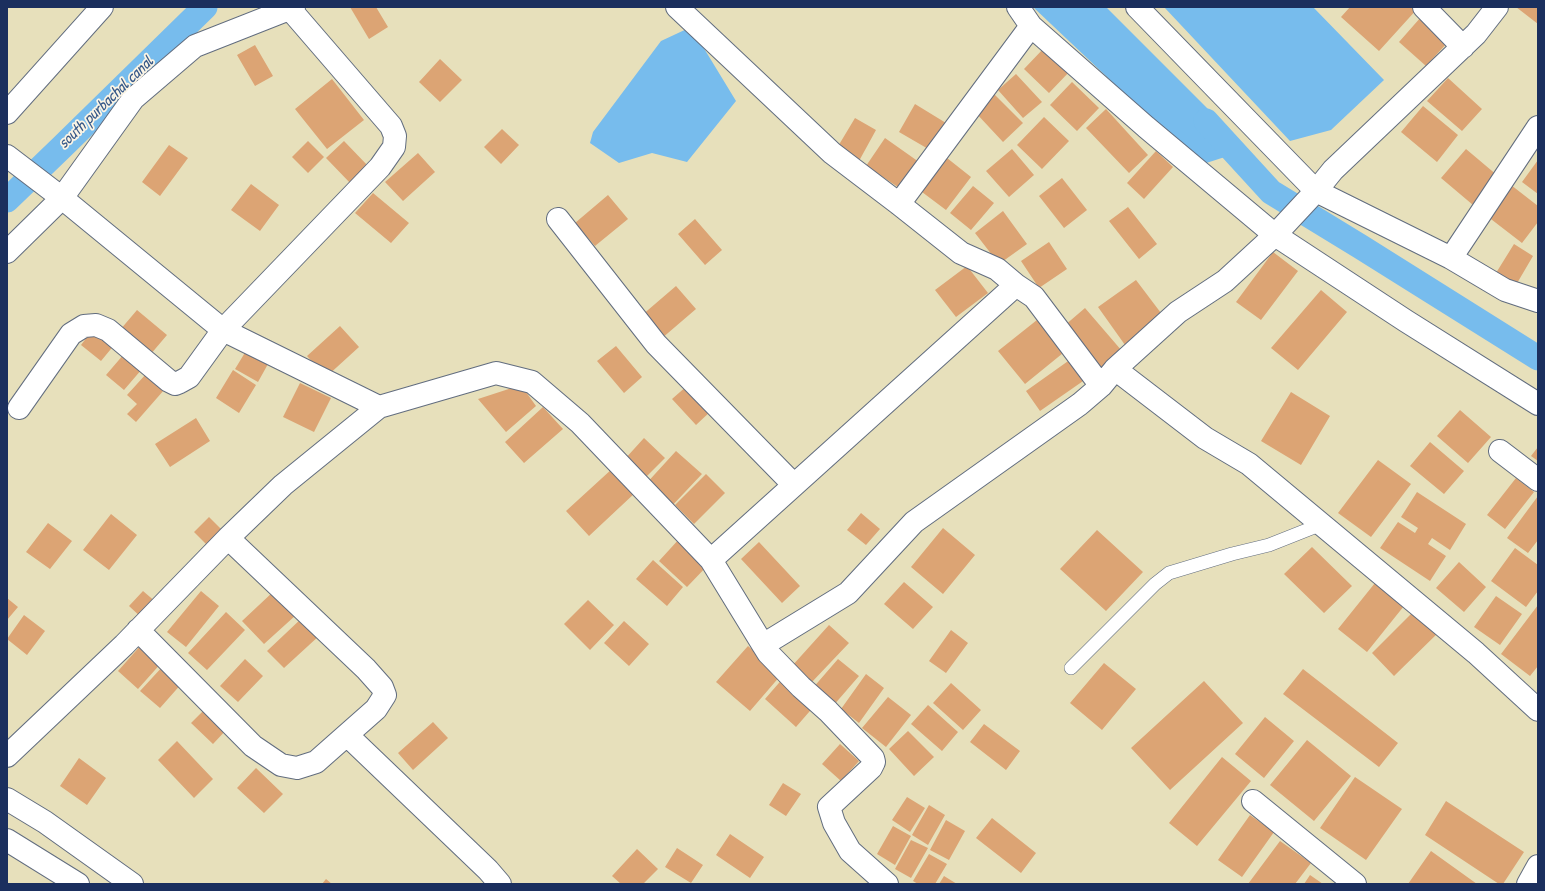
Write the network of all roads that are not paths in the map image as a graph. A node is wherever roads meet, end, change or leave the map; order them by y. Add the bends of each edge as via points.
1 (102, 7) edge
2 (677, 7) edge
3 (1018, 7) edge
4 (1137, 7) edge
5 (1424, 7) edge
6 (1497, 7) edge
7 (292, 8) edge
8 (1032, 26) junction
9 (1463, 47) junction
10 (7, 113) edge
11 (1538, 127) edge
12 (7, 156) edge
13 (1316, 190) junction
14 (56, 193) junction
15 (899, 204) junction
16 (558, 219) dead end
17 (1279, 230) junction
18 (7, 252) edge
19 (1451, 258) junction
20 (1016, 286) junction
21 (1538, 301) edge
22 (222, 330) junction
23 (1116, 369) junction
24 (1101, 386) junction
25 (1538, 404) edge
26 (379, 407) junction
27 (19, 408) dead end
28 (1500, 451) dead end
29 (1538, 480) edge
30 (794, 485) junction
31 (1322, 524) junction
32 (228, 538) junction
33 (711, 560) junction
34 (138, 630) junction
35 (763, 645) junction
36 (1071, 668) dead end
37 (1538, 710) edge
38 (347, 735) junction
39 (7, 756) edge
40 (7, 799) edge
41 (1253, 801) dead end
42 (7, 840) edge
43 (1538, 866) edge
44 (70, 882) edge
45 (132, 884) edge
46 (500, 884) edge
47 (887, 884) edge
48 (1355, 884) edge
49 (1528, 884) edge

1 - 10 street
2 - 15 street via 822,145
3 - 8 street
4 - 13 street
5 - 9 street
6 - 9 street
7 - 14 street via 195,46 134,99
7 - 22 street via 392,126 395,136 394,147 380,167
8 - 15 street
8 - 17 street via 1146,127
9 - 13 street via 1333,170
11 - 19 street
12 - 14 street
13 - 17 street
13 - 19 street
14 - 18 street
14 - 22 street
15 - 20 street via 961,253 997,269
16 - 30 street via 656,344
17 - 23 street via 1225,281 1178,312
17 - 25 street via 1406,321
19 - 21 street via 1505,290
20 - 24 street via 1034,297
20 - 30 street
22 - 26 street
22 - 27 street via 189,377 175,384 108,330 96,325 84,326 71,334
23 - 24 street
23 - 31 street via 1205,438 1250,464
24 - 35 street via 1080,404 914,522 848,593
26 - 32 street via 283,485
26 - 33 street via 496,372 532,382 580,423
28 - 29 street
30 - 33 street
31 - 36 lane via 1269,545 1169,573
31 - 37 street via 1476,653
32 - 34 street
32 - 38 street via 382,687 385,695 379,706
33 - 35 street
34 - 38 street via 253,746 281,765 298,768 316,762
34 - 39 street
35 - 47 street via 796,682 873,758 871,768 829,807 834,823 850,851
38 - 46 street
40 - 45 street
41 - 48 street
42 - 44 street
43 - 49 street

